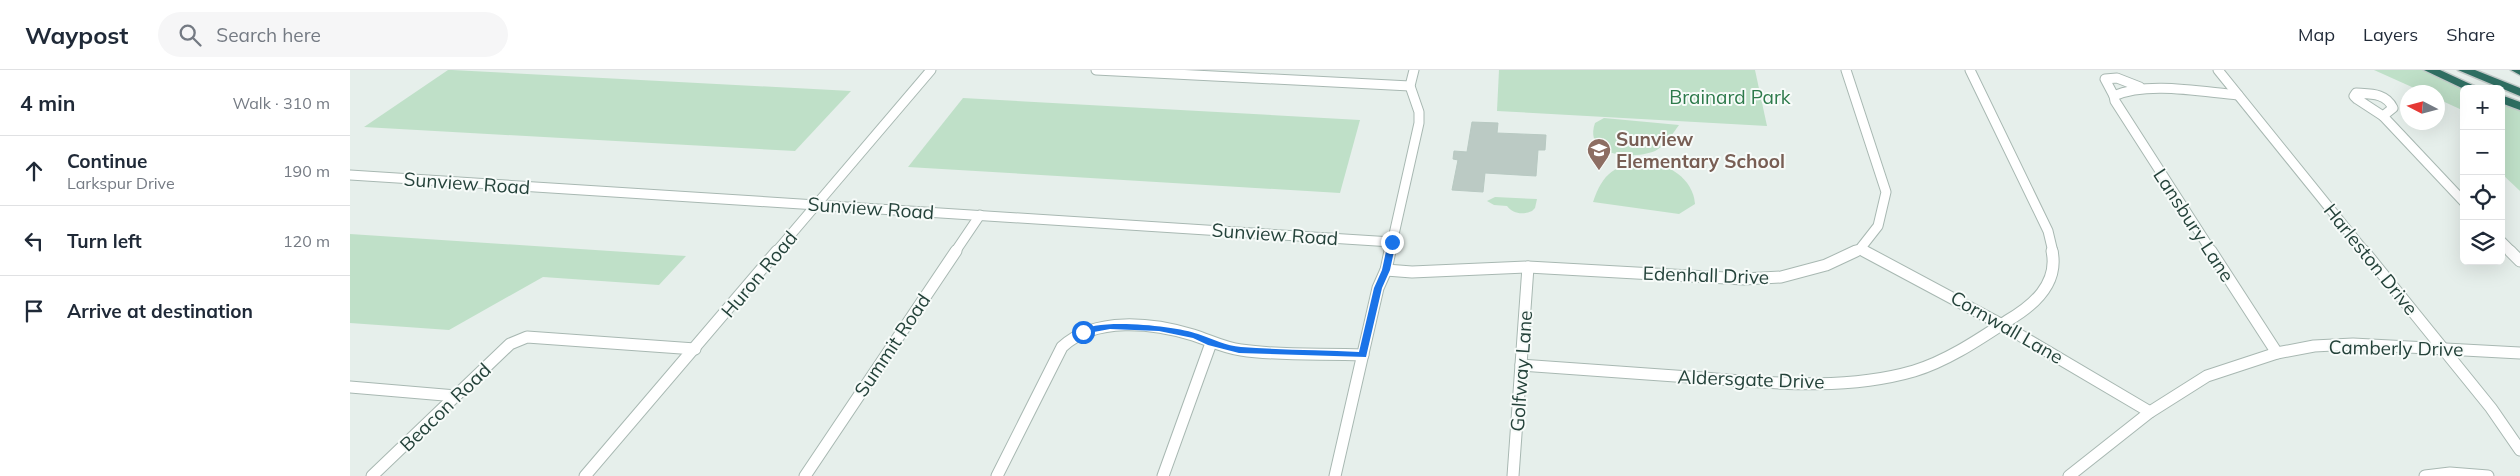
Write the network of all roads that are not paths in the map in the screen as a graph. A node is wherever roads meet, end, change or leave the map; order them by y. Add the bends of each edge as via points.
1 (932, 70) edge
2 (1096, 70) edge
3 (1414, 70) edge
4 (1846, 70) edge
5 (1970, 70) edge
6 (2218, 70) edge
7 (2430, 70) edge
8 (2464, 70) edge
9 (2484, 70) edge
10 (2520, 84) edge
11 (2466, 85) edge
12 (1410, 86) junction
13 (2146, 89) junction
14 (2114, 92) junction
15 (2520, 92) edge
16 (2238, 95) junction
17 (2505, 100) edge
18 (2520, 106) edge
19 (2383, 116) dead end
20 (350, 175) edge
21 (2460, 198) edge
22 (818, 205) junction
23 (980, 215) junction
24 (1392, 242) junction
25 (2505, 245) edge
26 (1860, 249) junction
27 (2520, 261) edge
28 (1528, 267) junction
29 (1386, 270) junction
30 (2004, 324) junction
31 (1211, 343) junction
32 (2442, 348) junction
33 (694, 350) junction
34 (2276, 353) junction
35 (2520, 353) edge
36 (1363, 355) junction
37 (1521, 365) junction
38 (350, 387) edge
39 (456, 396) junction
40 (2150, 412) junction
41 (2520, 450) edge
42 (372, 476) edge
43 (585, 476) edge
44 (805, 476) edge
45 (997, 476) edge
46 (1163, 476) edge
47 (1335, 476) edge
48 (1513, 476) edge
49 (2069, 476) edge
50 (2425, 476) edge
51 (2488, 476) edge

1 - 22 street, Huron Road
2 - 12 street
3 - 12 street
4 - 26 street, Edenhall Drive via 1886,192 1878,226
5 - 30 street, Aldersgate Drive via 2048,231 2055,264 2046,289 2029,308
6 - 16 street, Harleston Drive
7 - 11 highway
8 - 15 highway
9 - 10 highway
12 - 24 street via 1420,123
13 - 14 street
13 - 14 street via 2112,78 2104,81
13 - 16 street
14 - 34 street, Lansbury Lane via 2115,101
16 - 32 street, Harleston Drive
17 - 18 highway
19 - 21 street
20 - 22 street, Sunview Road
22 - 23 street, Sunview Road
22 - 33 street, Huron Road
23 - 24 street, Sunview Road
23 - 44 street, Summit Road
24 - 29 street
25 - 27 street
26 - 28 street, Edenhall Drive via 1826,265 1781,277 1744,280
26 - 30 street, Cornwall Lane
28 - 29 street, Edenhall Drive via 1412,272
28 - 37 street, Golfway Lane
29 - 36 street via 1378,288
30 - 37 street, Aldersgate Drive via 1956,354 1914,371 1861,380 1798,385
30 - 40 street, Cornwall Lane
31 - 36 street via 1239,350
31 - 45 street via 1170,330 1125,326 1095,328 1072,336 1062,347
31 - 46 street
32 - 34 street, Camberly Drive via 2353,344 2314,346
32 - 35 street, Camberly Drive
32 - 41 street, Harleston Drive
33 - 39 street, Beacon Road via 527,337 518,339
33 - 43 street, Huron Road
34 - 40 street, Camberly Drive via 2207,376
36 - 47 street
37 - 48 street, Golfway Lane
38 - 39 street
39 - 42 street, Beacon Road
40 - 49 street, Camberly Drive
50 - 51 street via 2450,473

